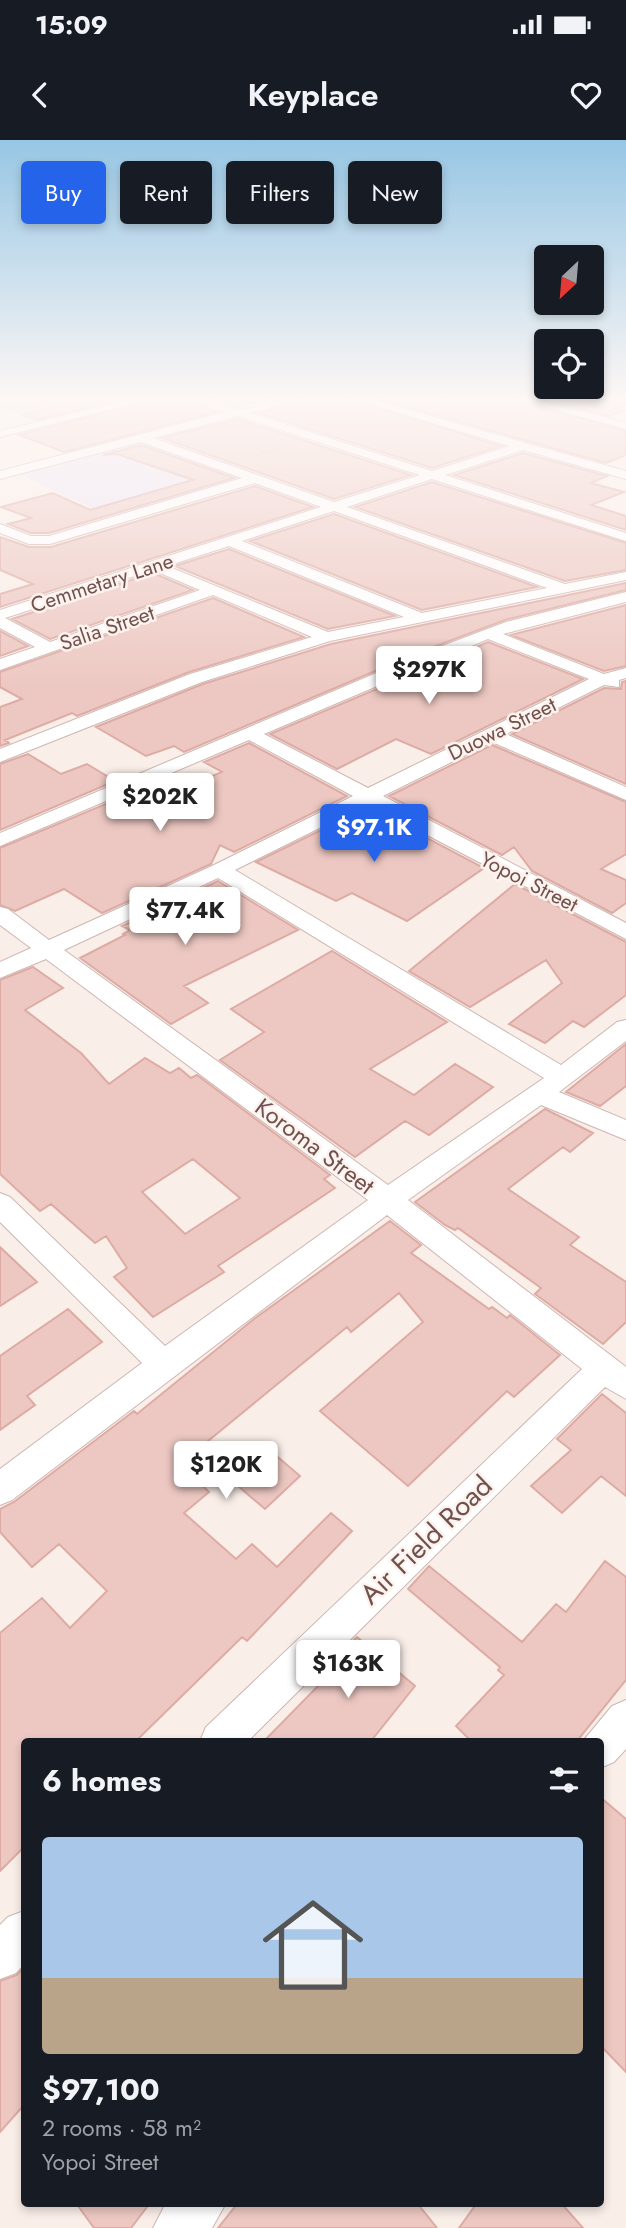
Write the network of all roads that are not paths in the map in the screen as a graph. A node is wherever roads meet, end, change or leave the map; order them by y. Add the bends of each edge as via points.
1 (202, 494) edge
2 (303, 494) edge
3 (375, 494) edge
4 (498, 494) edge
5 (338, 507) junction
6 (0, 527) edge
7 (626, 537) edge
8 (232, 542) junction
9 (155, 566) junction
10 (626, 576) edge
11 (562, 588) junction
12 (214, 590) junction
13 (626, 597) edge
14 (0, 615) edge
15 (423, 619) junction
16 (0, 622) edge
17 (489, 634) junction
18 (327, 637) junction
19 (49, 648) junction
20 (0, 665) edge
21 (626, 673) edge
22 (603, 679) junction
23 (626, 687) edge
24 (247, 732) junction
25 (492, 735) junction
26 (0, 756) edge
27 (626, 794) edge
28 (365, 796) junction
29 (0, 840) edge
30 (219, 870) junction
31 (0, 914) edge
32 (626, 932) edge
33 (47, 947) junction
34 (0, 971) edge
35 (626, 1028) edge
36 (563, 1078) junction
37 (541, 1095) junction
38 (626, 1131) edge
39 (388, 1200) junction
40 (0, 1204) edge
41 (163, 1364) junction
42 (615, 1377) edge
43 (0, 1489) edge
44 (626, 1720) edge
45 (223, 1738) edge
46 (604, 1744) edge
47 (21, 1936) edge
48 (0, 1957) edge
49 (197, 2207) edge
50 (178, 2228) edge

1 - 6 street via 50,540 29,540
2 - 5 street
3 - 5 street, Cemmetary Lane
4 - 7 street
5 - 8 street, Cemmetary Lane
5 - 11 street
8 - 9 street, Cemmetary Lane
8 - 15 street
9 - 12 street
9 - 14 street, Cemmetary Lane
10 - 11 street
11 - 15 street
12 - 18 street
12 - 19 street, Salia Street
13 - 17 street
15 - 18 street
16 - 19 street
17 - 22 street
17 - 24 street
18 - 26 street via 196,678
19 - 20 street, Salia Street
21 - 22 street, Duowa Street
22 - 23 street
22 - 25 street, Duowa Street
24 - 28 street, Yopoi Street
24 - 29 street
25 - 27 street
25 - 28 street, Duowa Street
28 - 30 street, Duowa Street
28 - 32 street, Yopoi Street
30 - 33 street, Duowa Street
30 - 36 street
31 - 33 street, Koroma Street
33 - 34 street, Duowa Street
33 - 39 street, Koroma Street
35 - 36 street
36 - 37 street
37 - 38 street
37 - 39 street
39 - 41 street
39 - 42 street, Koroma Street
40 - 41 street
41 - 43 street
42 - 45 street, Air Field Road
44 - 46 street
47 - 48 street
49 - 50 street

